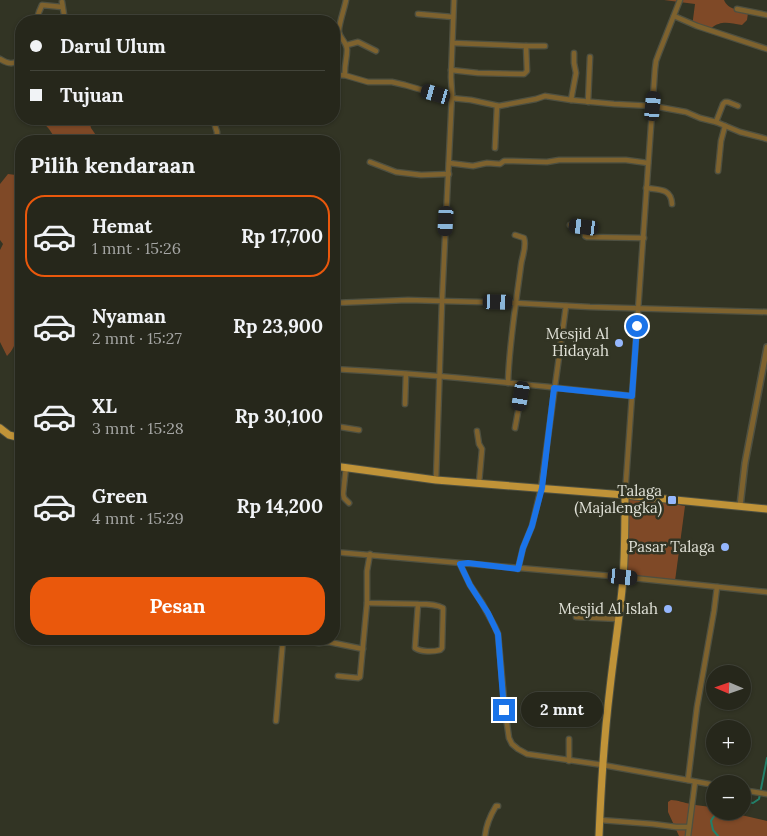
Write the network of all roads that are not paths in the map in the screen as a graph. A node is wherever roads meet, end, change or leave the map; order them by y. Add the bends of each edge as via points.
1 (346, 0) edge
2 (454, 0) edge
3 (680, 0) edge
4 (737, 9) dead end
5 (418, 14) dead end
6 (38, 15) edge
7 (64, 15) edge
8 (767, 15) edge
9 (674, 16) junction
10 (453, 18) junction
11 (340, 27) edge
12 (340, 34) edge
13 (453, 43) junction
14 (347, 45) junction
15 (526, 46) junction
16 (545, 46) dead end
17 (767, 48) edge
18 (376, 51) dead end
19 (574, 53) dead end
20 (590, 57) dead end
21 (0, 59) edge
22 (15, 62) edge
23 (451, 70) junction
24 (340, 75) edge
25 (345, 75) junction
26 (452, 96) junction
27 (571, 100) junction
28 (588, 102) junction
29 (497, 106) junction
30 (653, 106) junction
31 (738, 106) dead end
32 (716, 122) junction
33 (725, 126) junction
34 (767, 139) edge
35 (495, 148) dead end
36 (370, 162) dead end
37 (449, 163) junction
38 (648, 163) junction
39 (718, 171) dead end
40 (449, 174) junction
41 (646, 188) junction
42 (672, 204) dead end
43 (570, 225) dead end
44 (515, 235) dead end
45 (644, 238) junction
46 (442, 301) junction
47 (340, 302) edge
48 (516, 303) junction
49 (566, 306) junction
50 (638, 308) junction
51 (767, 312) edge
52 (767, 347) edge
53 (340, 368) edge
54 (406, 374) junction
55 (439, 376) junction
56 (508, 383) junction
57 (523, 385) junction
58 (554, 388) junction
59 (632, 396) junction
60 (405, 404) dead end
61 (340, 427) edge
62 (0, 428) edge
63 (515, 428) dead end
64 (358, 430) dead end
65 (477, 431) dead end
66 (15, 436) edge
67 (340, 466) edge
68 (346, 467) junction
69 (436, 480) junction
70 (479, 483) junction
71 (542, 488) junction
72 (625, 495) junction
73 (349, 503) dead end
74 (740, 506) junction
75 (767, 509) edge
76 (340, 552) edge
77 (370, 554) junction
78 (460, 564) junction
79 (518, 569) junction
80 (623, 577) junction
81 (716, 587) junction
82 (767, 592) edge
83 (367, 603) junction
84 (418, 604) junction
85 (576, 617) dead end
86 (619, 619) junction
87 (340, 643) edge
88 (282, 645) edge
89 (363, 649) junction
90 (338, 676) dead end
91 (276, 721) dead end
92 (569, 739) dead end
93 (569, 760) junction
94 (603, 765) junction
95 (688, 780) junction
96 (695, 782) junction
97 (706, 784) edge
98 (751, 791) edge
99 (767, 794) edge
100 (498, 806) dead end
101 (600, 820) junction
102 (689, 827) junction
103 (485, 836) edge
104 (599, 836) edge
105 (688, 836) edge

1 - 11 street
2 - 10 street
3 - 9 street
4 - 8 street
5 - 10 street
6 - 7 street via 42,5 62,5
9 - 17 street
9 - 30 street via 656,61
10 - 13 street
12 - 14 street
13 - 15 street
13 - 23 street
14 - 18 street via 358,42
14 - 25 street
15 - 16 street
15 - 23 street via 527,70 524,74
19 - 27 street via 576,73
20 - 28 street
21 - 22 street via 8,64
23 - 26 street
24 - 25 street
25 - 26 street
26 - 29 street
26 - 37 street
27 - 28 street
27 - 29 street via 545,96
28 - 30 street
29 - 35 street
30 - 32 street
30 - 38 street
31 - 32 street via 725,102
32 - 33 street
33 - 34 street
33 - 39 street
36 - 40 street via 396,172
37 - 38 street via 473,166 504,161 636,160
37 - 40 street
38 - 41 street
40 - 46 street
41 - 42 street via 670,194
41 - 45 street
43 - 45 street via 585,227 587,238
44 - 48 street via 526,242
45 - 50 street
46 - 47 street
46 - 48 street
46 - 55 street
48 - 49 street
48 - 56 street
49 - 50 street
49 - 58 street
50 - 51 street
50 - 59 street
52 - 74 street
53 - 54 street
54 - 55 street
54 - 60 street
55 - 56 street
55 - 69 street
56 - 57 street
57 - 58 street
57 - 63 street
58 - 59 street
58 - 71 street
59 - 72 street
61 - 64 street
62 - 66 main road
65 - 70 street via 482,449
67 - 68 main road
68 - 69 main road
68 - 73 street via 343,494
69 - 70 main road
70 - 71 main road
71 - 72 main road
71 - 79 street
72 - 74 main road
72 - 80 main road
74 - 75 main road
76 - 77 street
77 - 78 street
77 - 83 street
78 - 79 street
78 - 93 street via 498,634 506,720 512,744 527,754
79 - 80 street
80 - 81 street
80 - 86 main road
81 - 82 street
81 - 95 street
83 - 84 street
83 - 89 street
84 - 84 street via 443,608 440,650 415,648
85 - 86 street
86 - 94 main road
87 - 89 street
88 - 91 street
89 - 90 street via 360,678
92 - 93 street
93 - 94 street
94 - 95 street
94 - 101 main road
95 - 96 street
96 - 97 street
96 - 102 street
98 - 99 street
100 - 103 street via 490,815
101 - 102 street
101 - 104 main road
102 - 105 street

